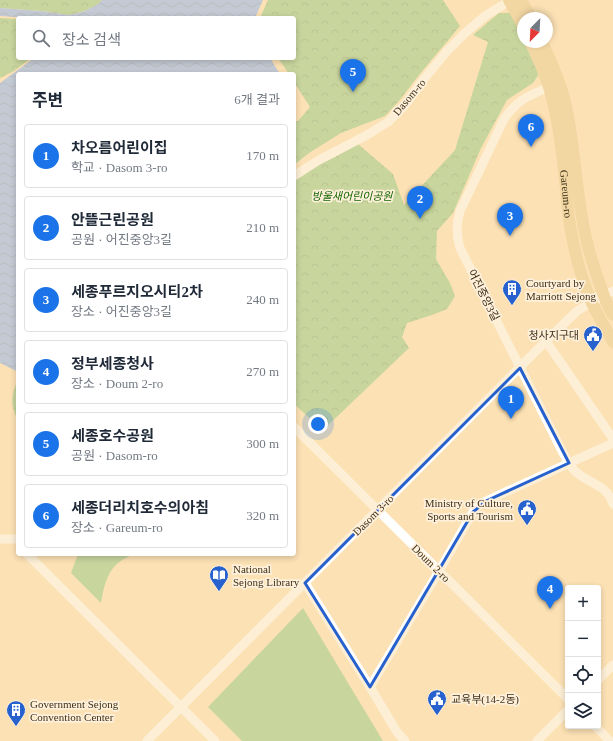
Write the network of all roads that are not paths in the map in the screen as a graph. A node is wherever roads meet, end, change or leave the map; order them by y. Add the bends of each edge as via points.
1 (513, 0) edge
2 (518, 12) edge
3 (525, 12) edge
4 (534, 48) edge
5 (545, 48) edge
6 (549, 87) junction
7 (296, 175) edge
8 (608, 294) edge
9 (592, 302) junction
10 (613, 315) edge
11 (546, 341) junction
12 (613, 342) edge
13 (520, 368) junction
14 (296, 429) edge
15 (613, 439) edge
16 (613, 443) edge
17 (569, 463) junction
18 (613, 504) edge
19 (378, 510) junction
20 (0, 539) edge
21 (16, 541) edge
22 (29, 556) edge
23 (439, 571) junction
24 (305, 583) junction
25 (613, 665) edge
26 (601, 677) edge
27 (370, 686) junction
28 (565, 696) edge
29 (181, 706) junction
30 (565, 713) edge
31 (598, 729) edge
32 (147, 741) edge
33 (215, 741) edge
34 (405, 741) edge
35 (537, 741) edge
36 (610, 741) edge

1 - 2 main road
1 - 3 main road
1 - 7 street, Dasom-ro via 485,16 464,34 388,122
4 - 6 main road, Gareum-ro
5 - 8 main road, Gareum-ro via 565,102 587,242 596,272
6 - 9 main road, Gareum-ro via 559,134 575,250
6 - 13 street, 어진중앙3길 via 519,101 504,119 458,220 460,248
8 - 9 street, Dasom 3-ro
8 - 10 main road, Gareum-ro
9 - 11 street, Dasom 3-ro via 577,311
9 - 12 main road, Gareum-ro
11 - 13 street, Dasom 3-ro
11 - 15 street
13 - 17 street, 어진중앙3길
13 - 19 street, Dasom 3-ro
14 - 19 street, Doum 2-ro
16 - 17 street
17 - 18 street, 어진중앙3길 via 581,475 606,491
17 - 23 street via 479,505
19 - 23 street, Doum 2-ro
19 - 24 street, Dasom 3-ro
20 - 21 street
22 - 29 street
23 - 27 street
23 - 28 street, Doum 2-ro
24 - 27 street
24 - 29 street, Dasom 3-ro
25 - 26 street
27 - 34 street
29 - 32 street, Dasom 3-ro
29 - 33 street
30 - 35 street
31 - 36 street

